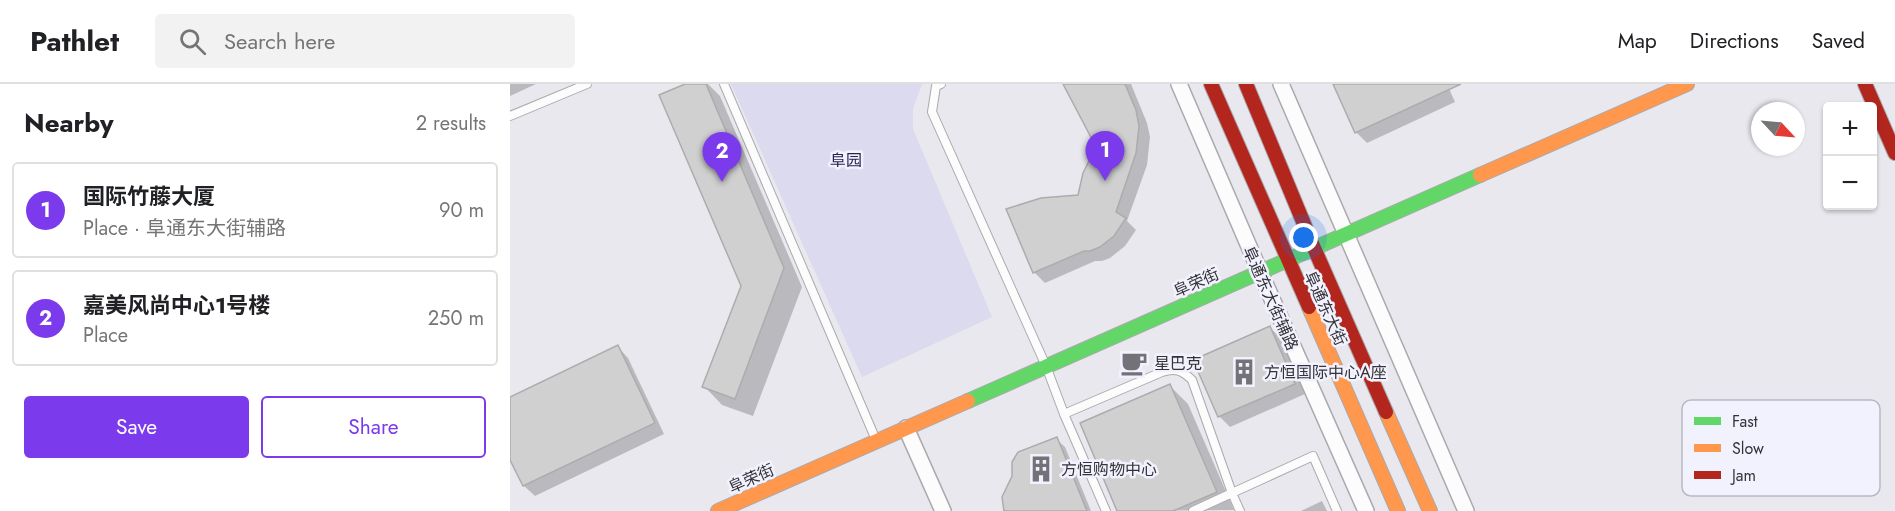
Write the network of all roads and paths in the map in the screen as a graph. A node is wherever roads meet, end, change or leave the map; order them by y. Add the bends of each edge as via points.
1 (587, 84) edge
2 (724, 84) edge
3 (941, 84) edge
4 (1179, 84) edge
5 (1211, 84) edge
6 (1246, 84) edge
7 (1281, 84) edge
8 (1687, 84) edge
9 (1865, 84) edge
10 (510, 116) edge
11 (1895, 153) edge
12 (1346, 234) junction
13 (1314, 248) junction
14 (1287, 260) junction
15 (1260, 272) junction
16 (1046, 366) junction
17 (1064, 414) junction
18 (906, 428) junction
19 (876, 441) junction
20 (1232, 493) junction
21 (718, 511) edge
22 (943, 511) edge
23 (1106, 511) edge
24 (1193, 511) edge
25 (1240, 511) edge
26 (1337, 511) edge
27 (1366, 511) edge
28 (1398, 511) edge
29 (1430, 511) edge
30 (1466, 511) edge

1 - 10 lane
2 - 19 lane
3 - 16 lane via 936,86 932,112
4 - 15 street, 阜通东大街辅路
5 - 14 street, 阜通东大街
6 - 13 street, 阜通东大街
7 - 12 street
8 - 12 street, 阜荣街
9 - 11 street
12 - 13 street, 阜荣街
12 - 30 street
13 - 14 street, 阜荣街
13 - 29 street, 阜通东大街
14 - 15 street, 阜荣街
14 - 28 street, 阜通东大街
15 - 16 street, 阜荣街
15 - 27 street, 阜通东大街辅路
16 - 17 lane
16 - 18 street, 阜荣街
17 - 20 lane via 1162,372 1184,372 1192,380
17 - 23 lane
18 - 19 street, 阜荣街
18 - 22 street
19 - 21 street, 阜荣街
20 - 24 lane
20 - 25 lane
20 - 26 lane via 1313,456

